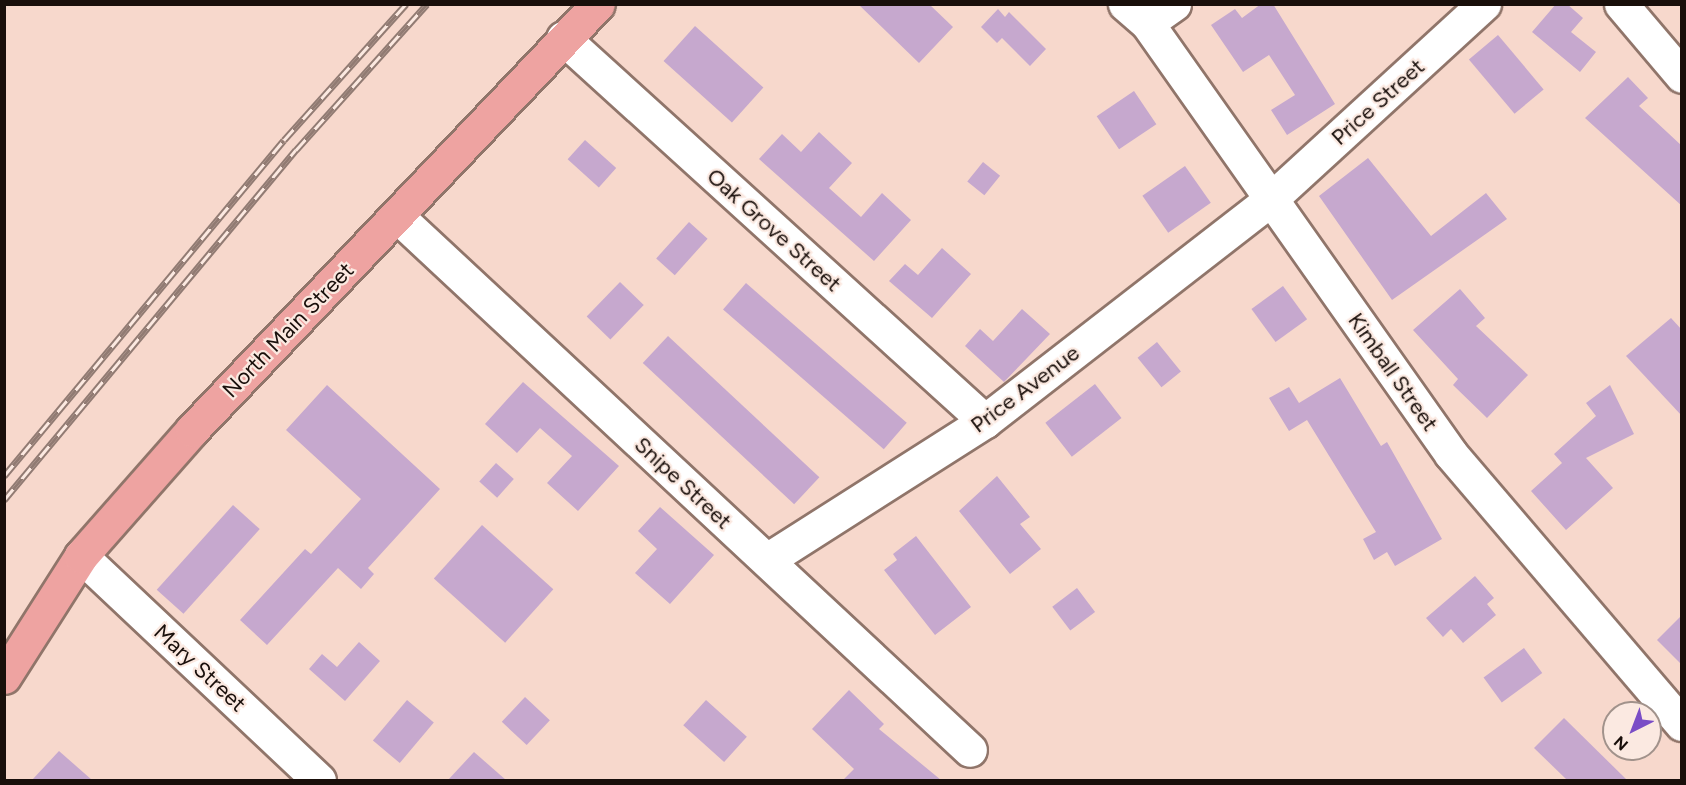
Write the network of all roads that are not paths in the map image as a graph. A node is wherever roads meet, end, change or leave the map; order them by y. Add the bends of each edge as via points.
1 (598, 4) edge
2 (1174, 4) edge
3 (1484, 4) edge
4 (1621, 4) edge
5 (1136, 14) edge
6 (563, 38) junction
7 (1682, 76) edge
8 (1271, 199) junction
9 (397, 216) junction
10 (985, 421) junction
11 (81, 556) junction
12 (766, 560) junction
13 (4, 677) edge
14 (1682, 724) edge
15 (970, 750) dead end
16 (319, 780) edge

1 - 6 main road, North Main Street
2 - 5 street
3 - 8 street, Price Street
4 - 7 street
5 - 8 street, Kimball Street
6 - 9 main road, North Main Street
6 - 10 street, Oak Grove Street
8 - 10 street, Price Avenue
8 - 14 street, Kimball Street via 1451,454
9 - 11 main road, North Main Street via 192,430
9 - 12 street, Snipe Street
10 - 12 street, Price Avenue
11 - 13 main road, North Main Street
11 - 16 street, Mary Street
12 - 15 street, Snipe Street

